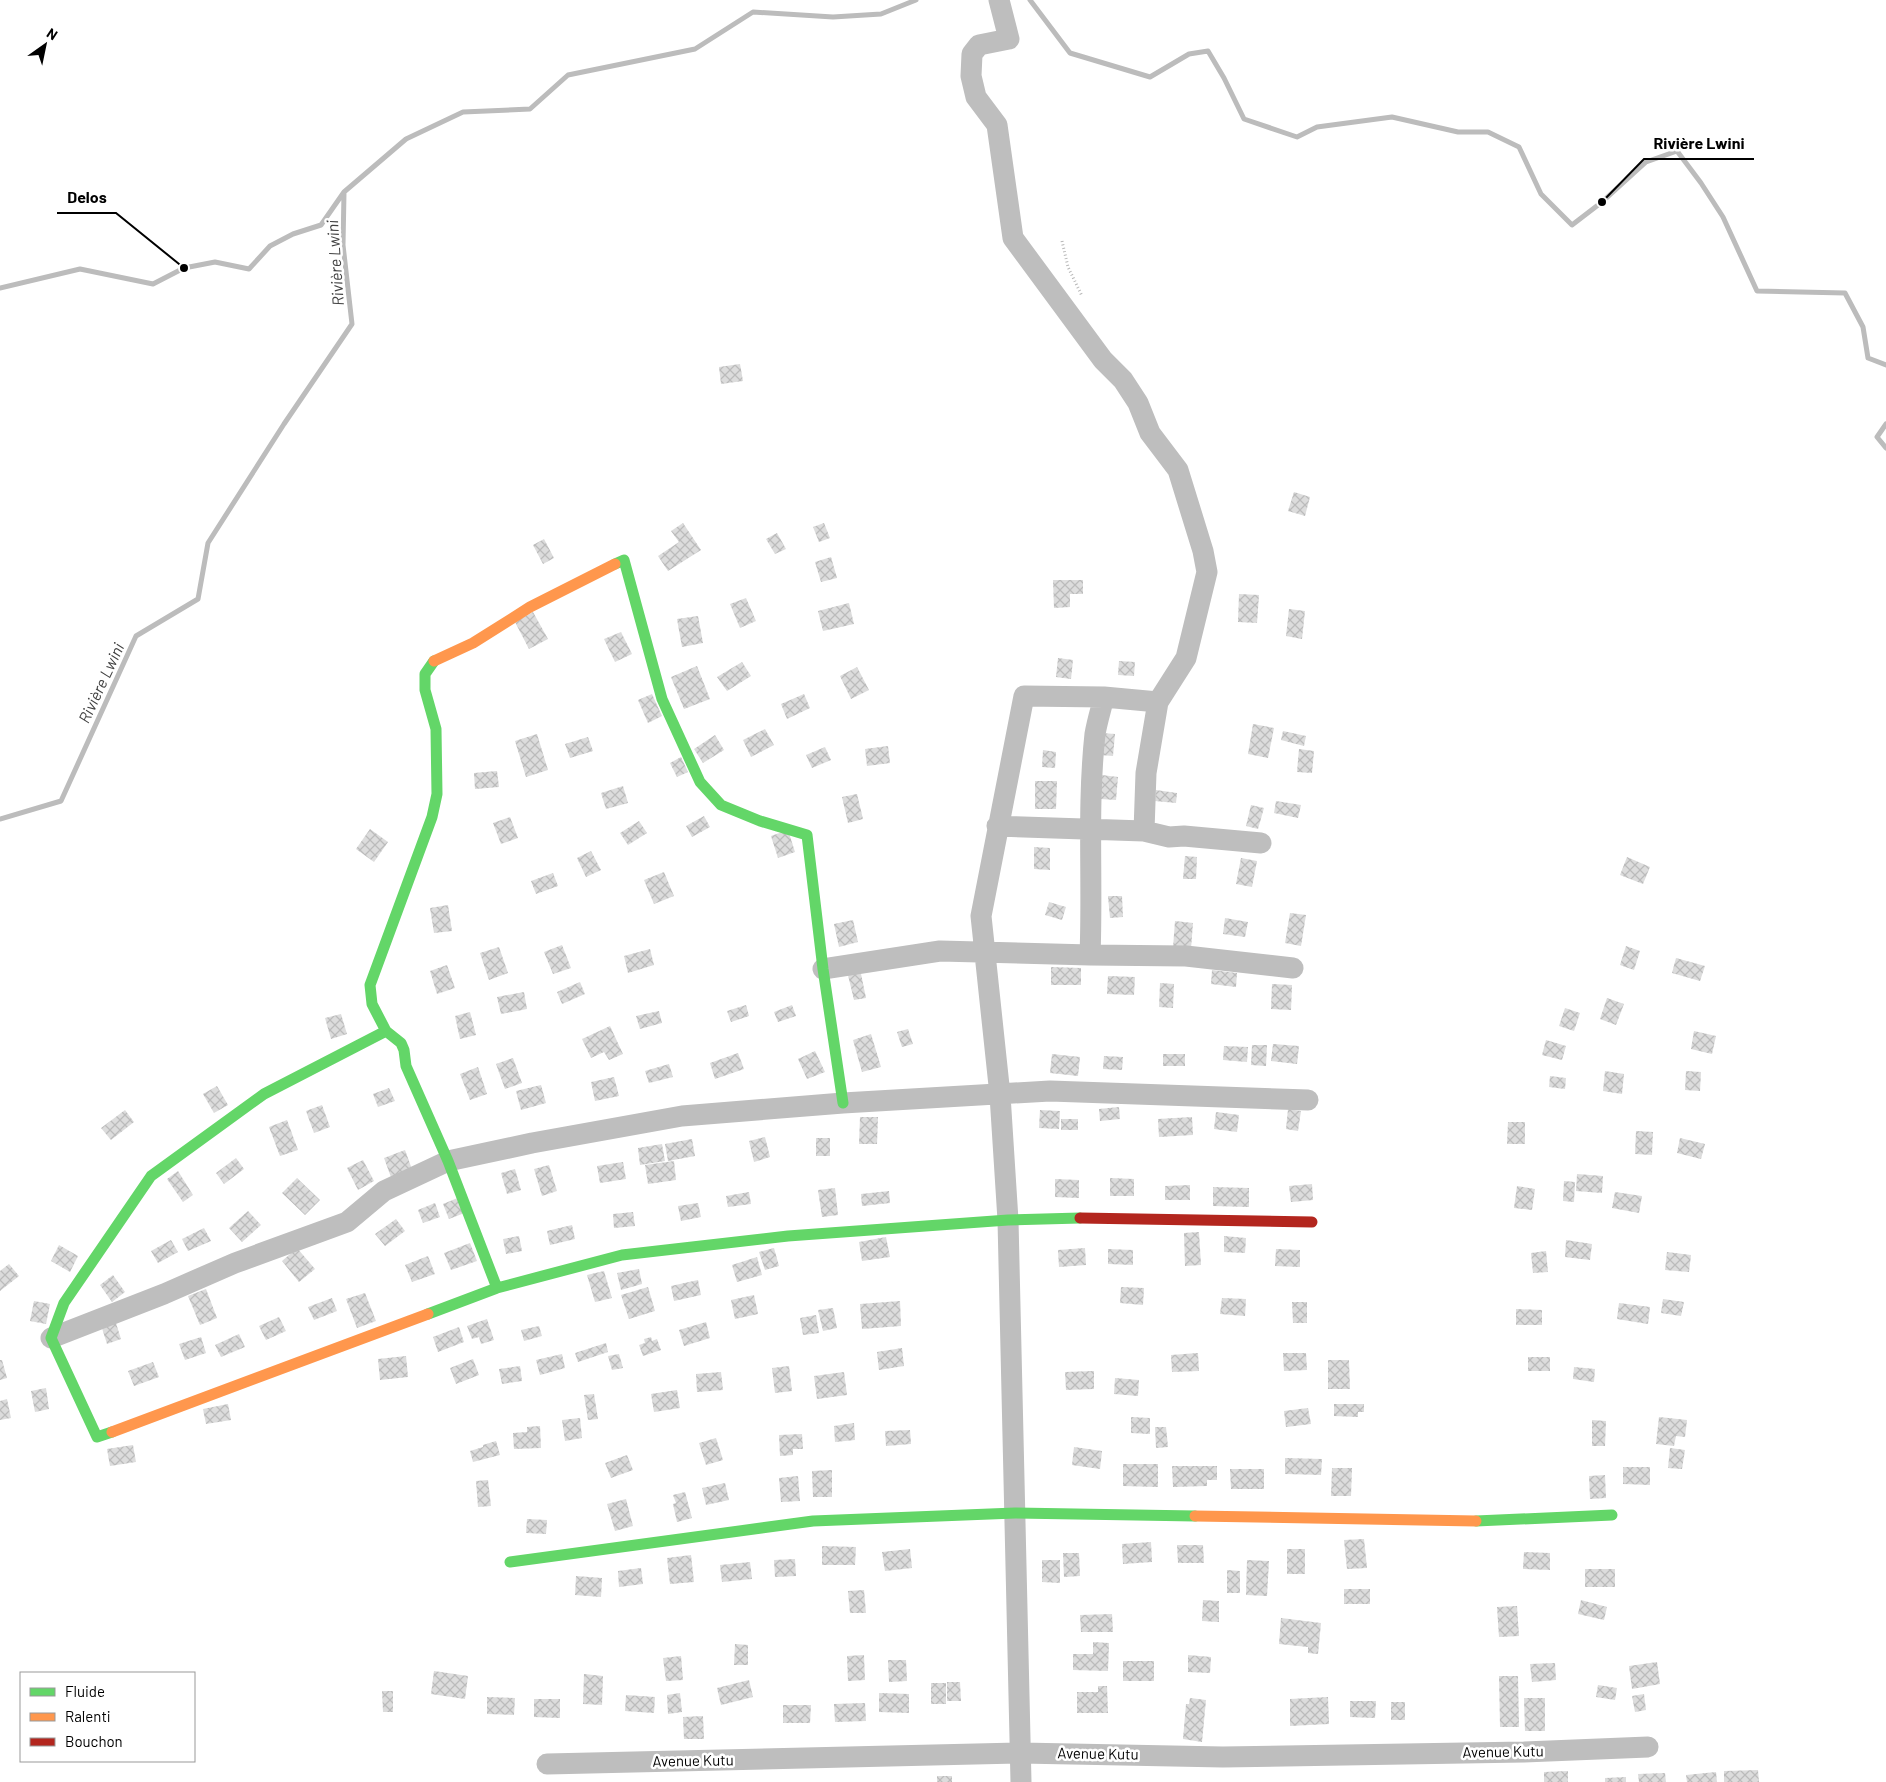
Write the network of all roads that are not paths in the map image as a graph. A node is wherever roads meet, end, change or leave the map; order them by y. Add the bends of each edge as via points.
1 (999, 0) edge
2 (1104, 697) junction
3 (1158, 702) junction
4 (997, 826) junction
5 (1090, 829) junction
6 (1144, 831) junction
7 (1261, 843) dead end
8 (986, 952) junction
9 (1090, 956) junction
10 (1293, 968) dead end
11 (822, 969) junction
12 (386, 1031) junction
13 (1000, 1094) junction
14 (1308, 1100) dead end
15 (843, 1103) junction
16 (448, 1161) junction
17 (1008, 1220) junction
18 (1312, 1222) dead end
19 (497, 1288) junction
20 (51, 1338) junction
21 (1015, 1513) junction
22 (1612, 1516) dead end
23 (510, 1562) dead end
24 (1648, 1747) dead end
25 (1022, 1753) junction
26 (547, 1764) dead end
27 (1022, 1782) edge

1 - 3 street via 1009,39 980,46 972,54 971,76 976,96 997,125 1013,238 1138,403 1150,433 1178,470 1203,551 1207,572 1186,658
2 - 3 street
2 - 4 street via 1024,696
2 - 5 street via 1095,733
3 - 6 street via 1146,773
4 - 5 street
4 - 8 street via 981,916
5 - 6 street
5 - 9 street
6 - 7 street via 1169,837
8 - 9 street
8 - 11 street via 940,950
8 - 13 street
9 - 10 street via 1186,956
11 - 12 street via 807,835 721,805 700,782 662,699 624,560 530,607 472,643 434,661 425,674 425,690 436,729 437,794 432,817 370,985 372,1004
11 - 15 street
12 - 16 street via 401,1043 406,1066
12 - 20 street via 264,1094 151,1176 64,1303
13 - 14 street via 1050,1091
13 - 15 street
13 - 17 street
15 - 16 street via 682,1116
16 - 19 street
16 - 20 street via 384,1191 347,1222 235,1262
17 - 18 street via 1099,1218
17 - 19 street via 788,1236 622,1255
17 - 21 street
19 - 20 street via 97,1437
21 - 22 street via 1487,1521
21 - 23 street via 814,1521
21 - 25 street
24 - 25 street, Avenue Kutu via 1223,1757
25 - 26 street, Avenue Kutu
25 - 27 street

